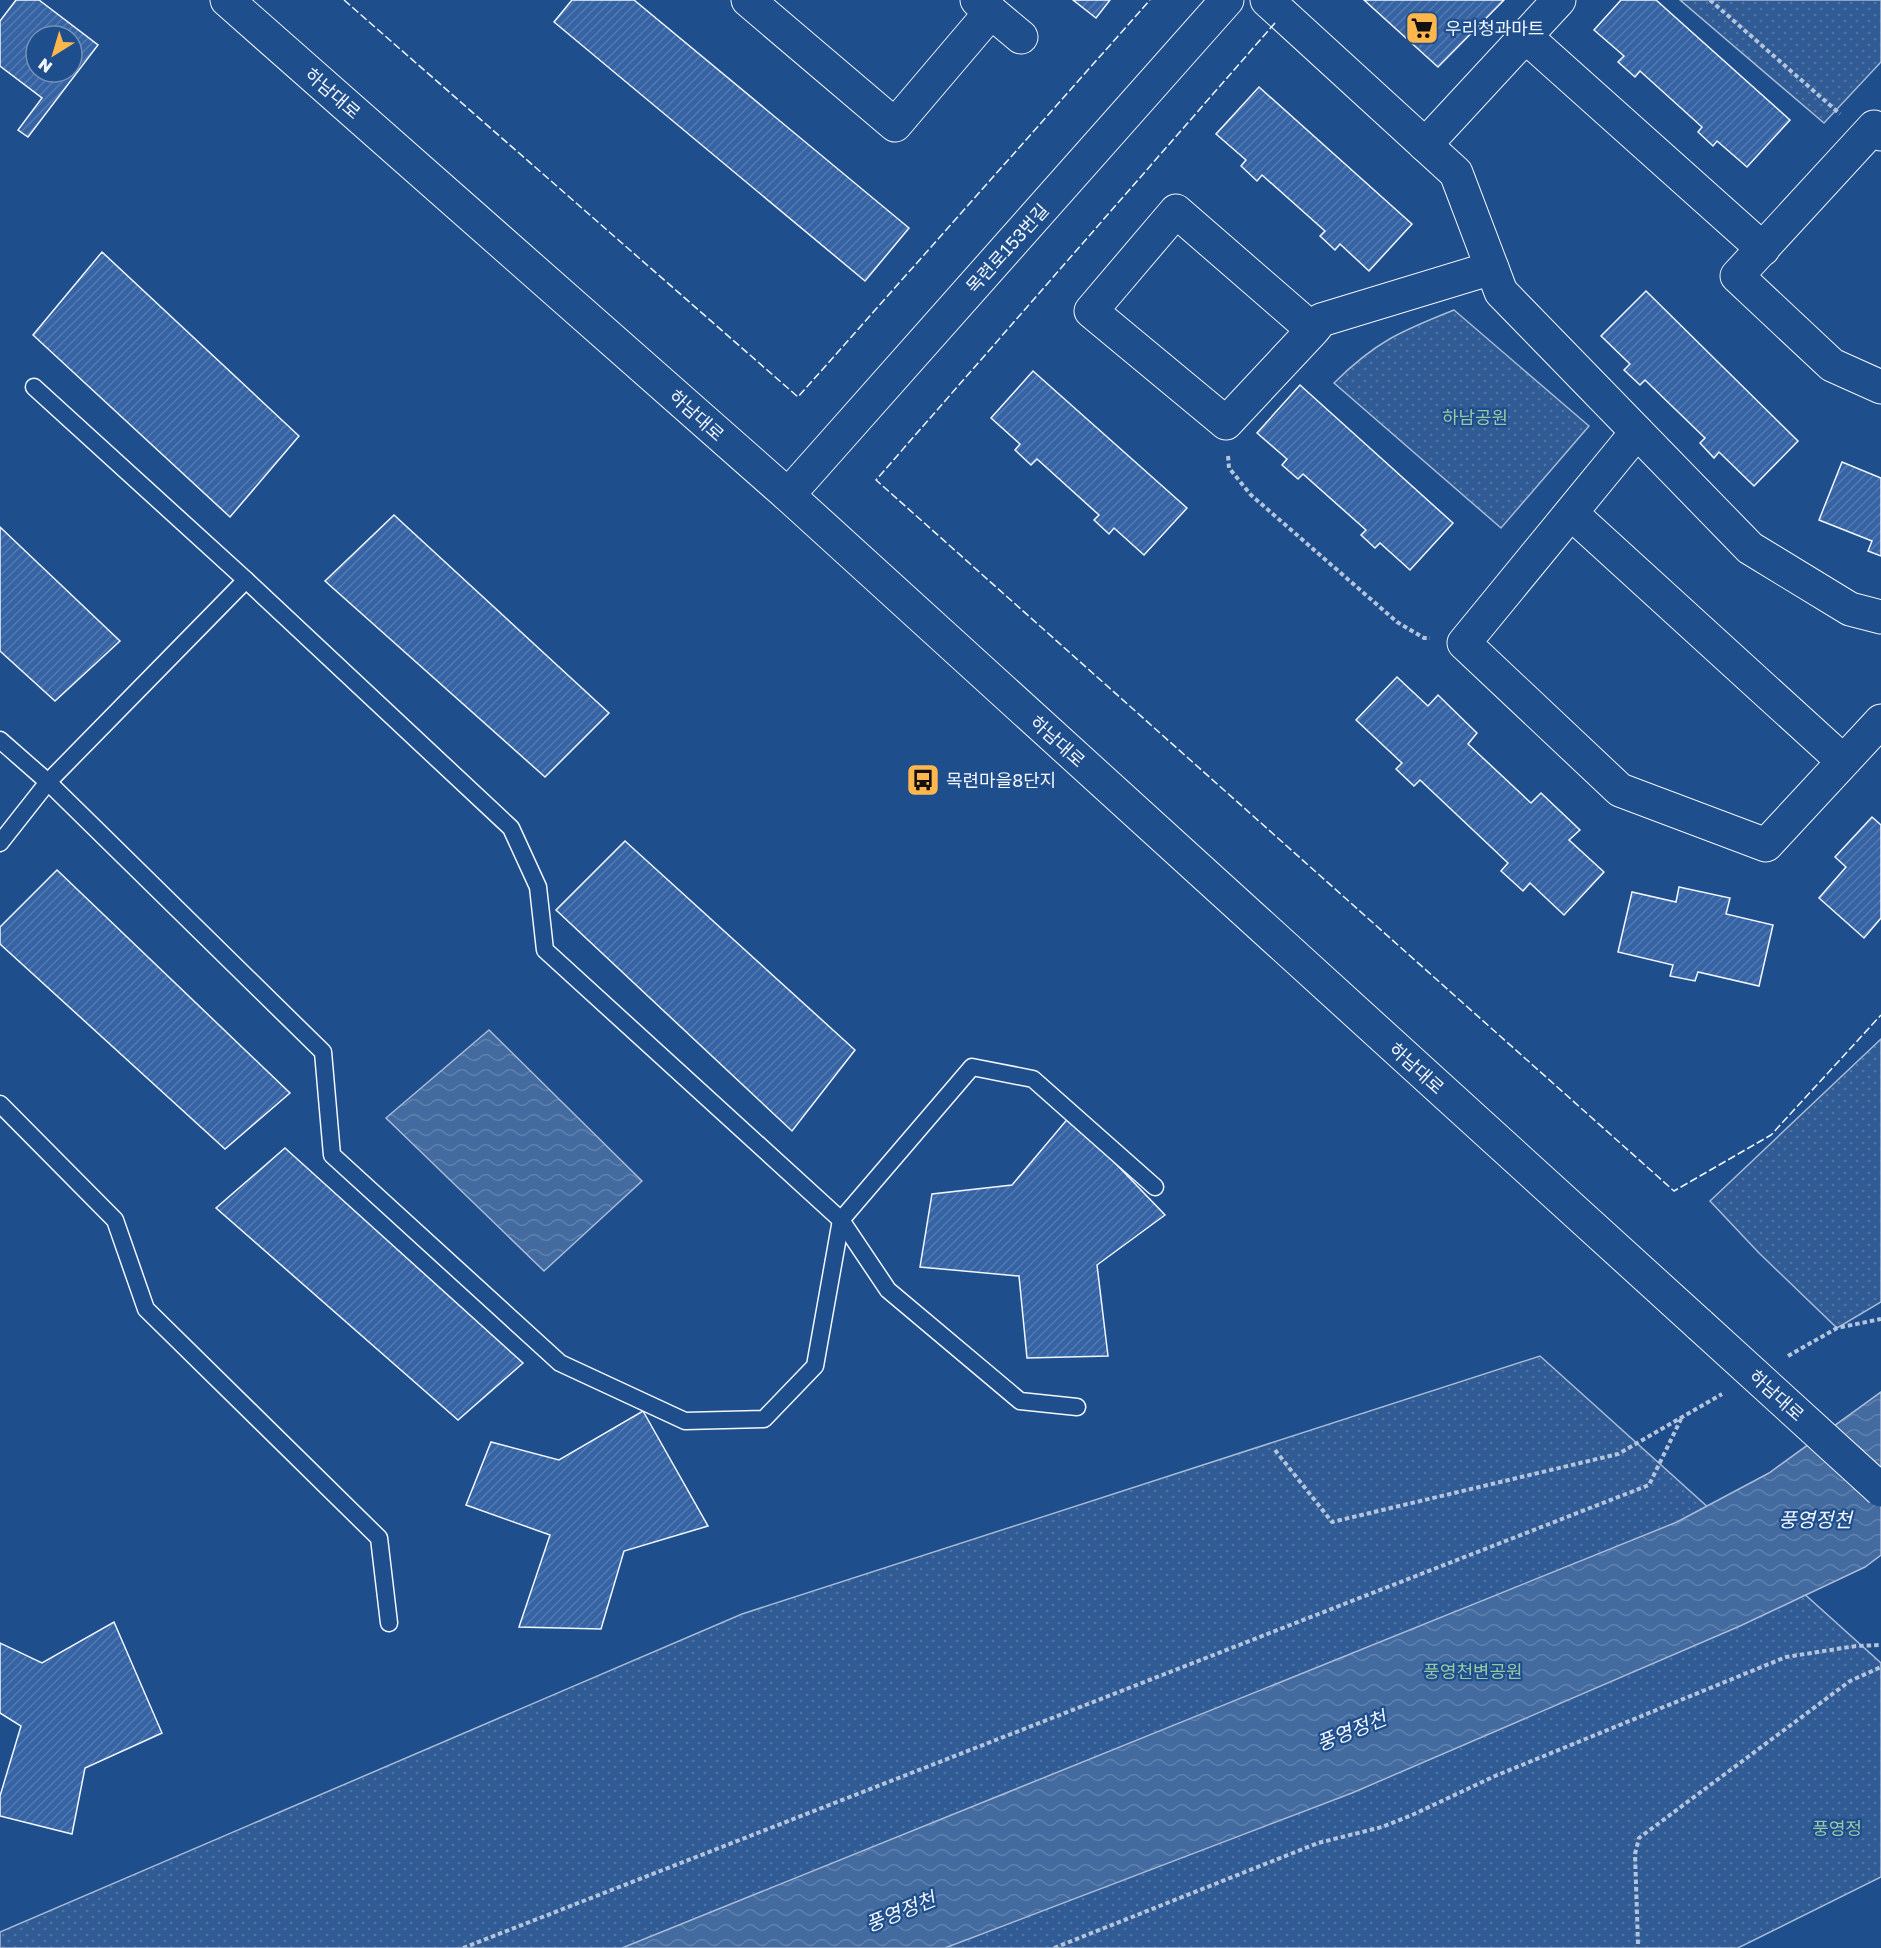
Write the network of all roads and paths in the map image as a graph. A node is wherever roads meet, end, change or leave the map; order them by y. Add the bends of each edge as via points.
1 (228, 0) edge
2 (748, 0) edge
3 (1227, 0) edge
4 (1267, 0) edge
5 (1559, 0) edge
6 (1710, 0) edge
7 (984, 6) edge
8 (1525, 36) junction
9 (1021, 37) dead end
10 (1873, 135) edge
11 (1425, 145) junction
12 (1763, 249) junction
13 (1492, 268) junction
14 (1313, 330) junction
15 (34, 387) dead end
16 (1881, 387) edge
17 (1227, 423) junction
18 (1637, 432) junction
19 (788, 495) junction
20 (1571, 513) junction
21 (246, 580) junction
22 (1881, 617) edge
23 (1464, 643) junction
24 (1881, 721) edge
25 (0, 740) edge
26 (1843, 762) junction
27 (48, 783) junction
28 (0, 843) edge
29 (0, 1104) edge
30 (1155, 1187) dead end
31 (841, 1220) junction
32 (1881, 1319) edge
33 (1778, 1362) dead end
34 (1730, 1390) dead end
35 (1077, 1407) dead end
36 (1681, 1419) junction
37 (1275, 1450) dead end
38 (1881, 1490) edge
39 (389, 1623) dead end
40 (1881, 1645) edge
41 (1881, 1667) edge
42 (1638, 1944) dead end
43 (463, 1948) edge
44 (1054, 1948) edge

1 - 19 street, 하남대로
2 - 7 street via 895,125
3 - 19 street, 목련로153번길
4 - 11 street
5 - 8 street
6 - 10 path
7 - 9 street
8 - 11 street
8 - 12 street
10 - 12 street
11 - 13 street via 1456,172
12 - 16 street via 1737,276 1832,365
13 - 14 street via 1321,320
13 - 18 street via 1501,292
14 - 17 street
14 - 17 street via 1176,212 1091,311
15 - 21 lane
17 - 23 path via 1229,468 1251,495 1397,622 1424,638
18 - 20 street
18 - 22 street via 1750,548 1850,609
19 - 38 street, 하남대로, bridge
20 - 23 street
20 - 26 street
21 - 27 lane
21 - 31 lane via 511,828 538,887 545,950
23 - 26 street via 1620,790 1766,845
24 - 26 street
25 - 27 lane
27 - 28 lane
27 - 31 lane via 323,1052 332,1155 560,1363 685,1421 765,1419 815,1366
29 - 39 lane via 115,1220 146,1309 379,1538
30 - 31 lane via 1033,1078 972,1067
31 - 35 lane via 888,1290 1020,1401
32 - 33 path via 1837,1328
34 - 36 path
36 - 37 path via 1618,1454 1332,1522
36 - 43 path via 1649,1485
40 - 44 path via 1786,1657 1495,1776 1382,1827 1318,1844
41 - 42 path via 1850,1681 1640,1838 1635,1854

